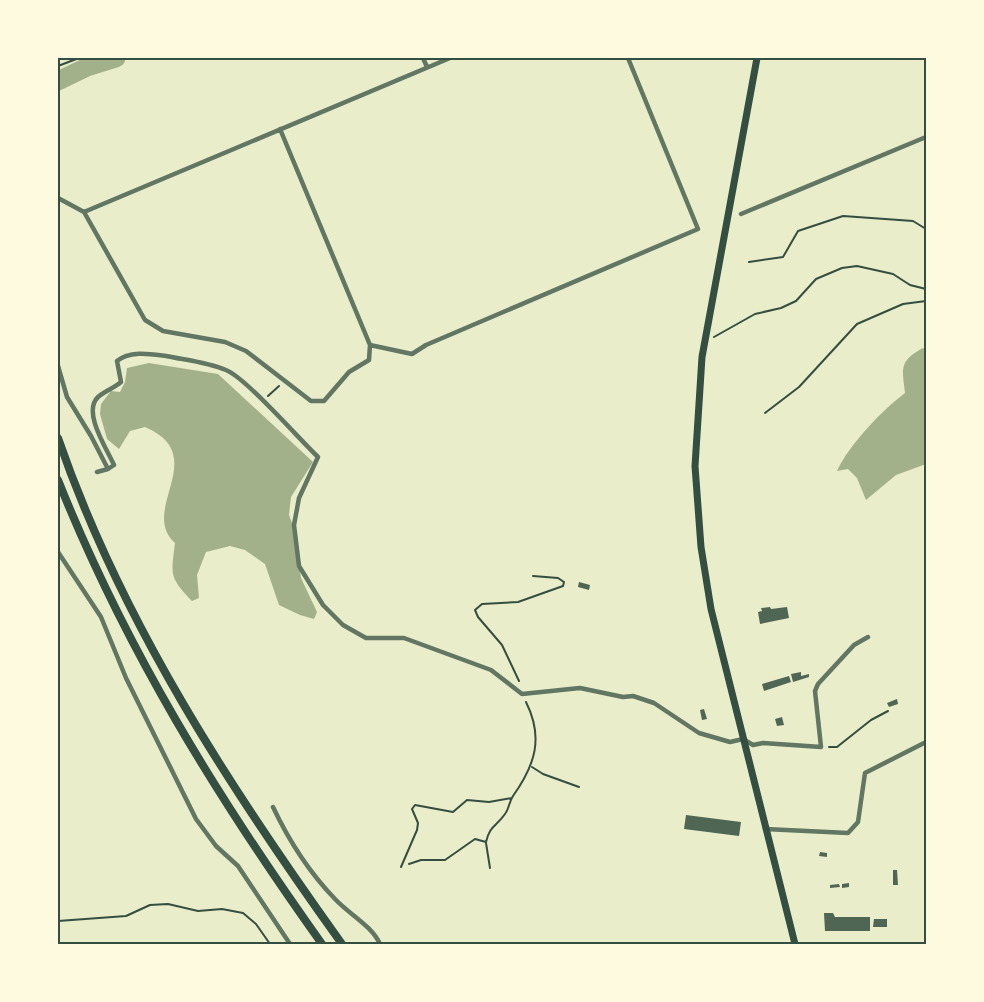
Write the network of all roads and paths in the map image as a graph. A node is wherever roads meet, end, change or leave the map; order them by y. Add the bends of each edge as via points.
1 (79, 58) edge
2 (423, 58) edge
3 (450, 58) edge
4 (628, 58) edge
5 (757, 58) edge
6 (58, 66) edge
7 (427, 67) junction
8 (280, 129) junction
9 (926, 137) edge
10 (58, 198) edge
11 (84, 212) junction
12 (741, 214) dead end
13 (926, 229) edge
14 (750, 262) dead end
15 (926, 289) edge
16 (926, 301) edge
17 (710, 339) dead end
18 (370, 345) junction
19 (58, 366) edge
20 (285, 381) junction
21 (262, 400) junction
22 (765, 413) dead end
23 (58, 438) edge
24 (108, 469) junction
25 (97, 472) dead end
26 (58, 480) edge
27 (58, 552) edge
28 (533, 576) dead end
29 (868, 637) dead end
30 (522, 694) junction
31 (888, 711) dead end
32 (743, 740) junction
33 (926, 742) edge
34 (821, 747) junction
35 (532, 767) junction
36 (579, 787) dead end
37 (512, 798) junction
38 (273, 807) dead end
39 (765, 829) junction
40 (486, 842) junction
41 (409, 864) dead end
42 (401, 867) dead end
43 (490, 868) dead end
44 (58, 921) edge
45 (270, 944) edge
46 (290, 944) edge
47 (322, 944) edge
48 (342, 944) edge
49 (380, 944) edge
50 (795, 944) edge

1 - 6 path
2 - 7 street
3 - 7 street
4 - 18 street via 698,229 412,354
5 - 32 main road via 702,357 695,466 701,547 711,609
7 - 8 street
8 - 11 street
8 - 18 street
9 - 12 street
10 - 11 street
11 - 20 street via 145,320 163,331 225,342 246,351
13 - 14 path via 914,221 843,216 798,231 783,257
15 - 17 path via 910,285 894,274 857,266 842,268 816,279 796,301 755,314
16 - 22 path via 903,304 856,324 799,387
18 - 20 street via 369,360 349,372 324,401 311,401
19 - 24 street via 67,397
20 - 21 path
21 - 24 street via 228,370 150,354 134,354 120,359 117,361 121,382 98,397 92,417 114,465
21 - 30 street via 318,457 299,498 294,525 298,566 323,605 343,625 366,638 404,638 491,670
23 - 48 highway via 116,574 178,694 264,834
24 - 25 street
26 - 47 highway via 104,588 163,701 251,842
27 - 46 street via 102,617 126,678 196,819 216,846 238,866
28 - 30 path via 558,578 564,582 563,586 518,602 482,604 475,610 502,645
29 - 34 street via 854,645 818,684 815,692
30 - 32 street via 580,688 633,696 654,703 698,734 730,742
30 - 35 path via 535,729
31 - 34 path via 837,747
32 - 34 street via 753,745
32 - 39 main road
33 - 39 street via 865,773 858,822 848,833
35 - 36 path
35 - 37 path
37 - 40 path via 505,815 489,830
37 - 42 path via 489,802 467,800 453,812 415,805 412,809 418,823
38 - 49 street via 291,844 303,860 350,914 370,929
39 - 50 main road
40 - 41 path via 475,839 445,860 421,860
40 - 43 path
44 - 45 path via 126,916 150,905 168,904 198,911 222,909 243,913 256,924

